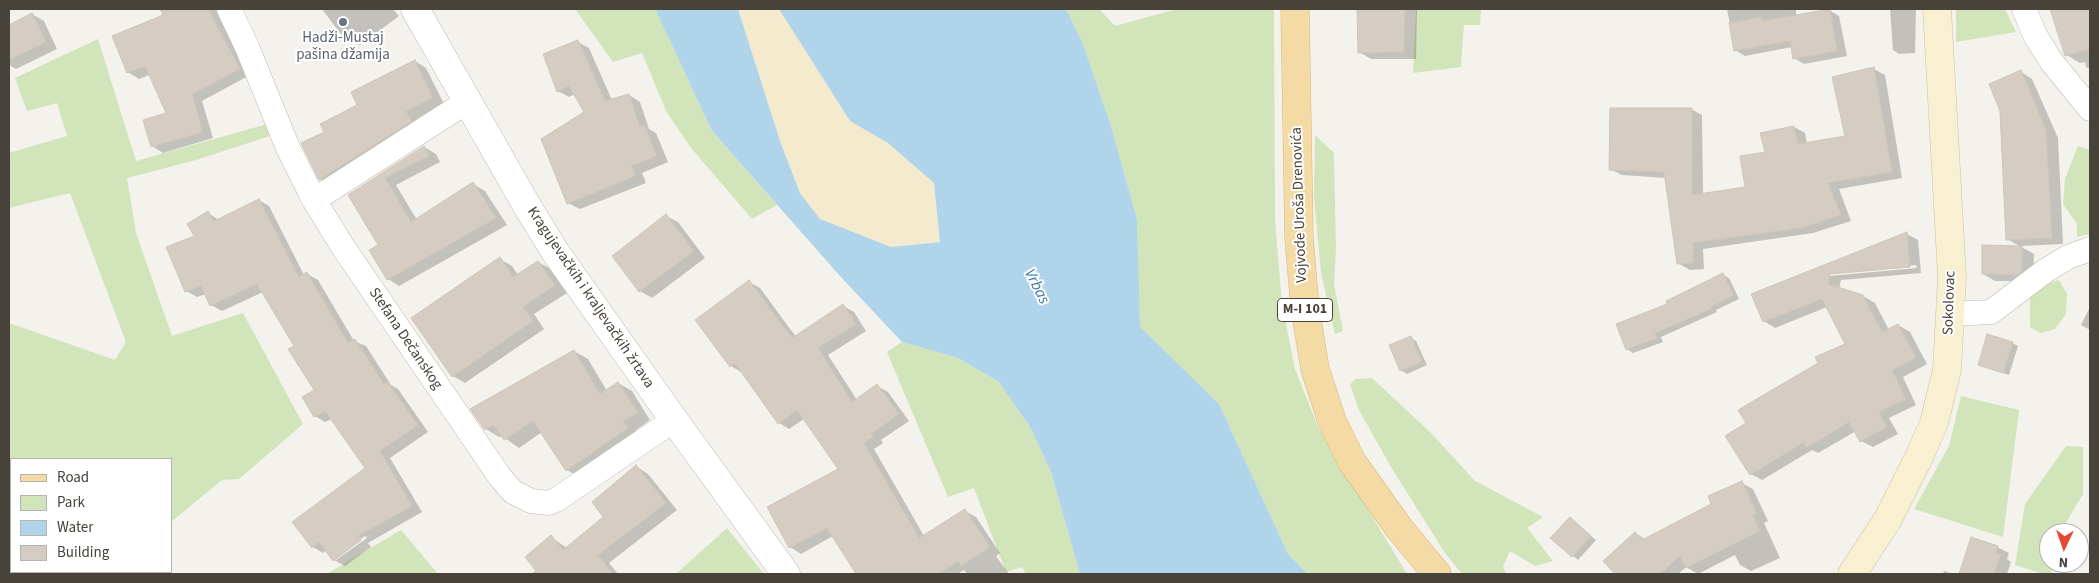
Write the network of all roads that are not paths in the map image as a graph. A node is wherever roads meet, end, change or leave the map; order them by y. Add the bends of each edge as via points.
1 (228, 9) edge
2 (415, 9) edge
3 (1294, 9) edge
4 (1938, 9) edge
5 (2024, 9) edge
6 (468, 101) junction
7 (2090, 108) edge
8 (314, 200) junction
9 (2090, 249) edge
10 (1951, 314) junction
11 (674, 420) junction
12 (786, 574) edge
13 (1437, 574) edge
14 (1852, 574) edge

1 - 8 street, Stefana Dečanskog
2 - 6 street, Kragujevačkih i kraljevačkih žrtava
3 - 13 main road, Vojvode Uroša Drenovića / M-I 101 via 1299,238 1305,308 1315,369 1332,422 1352,462
4 - 10 main road, Sokolovac via 1949,192
5 - 7 street via 2035,36
6 - 8 street
6 - 11 street, Kragujevačkih i kraljevačkih žrtava via 556,253
8 - 11 street, Stefana Dečanskog via 500,478 521,498 548,503 563,497
9 - 10 street via 2045,271 1991,312
10 - 14 main road, Sokolovac via 1947,370 1934,423 1888,519
11 - 12 street, Kragujevačkih i kraljevačkih žrtava

